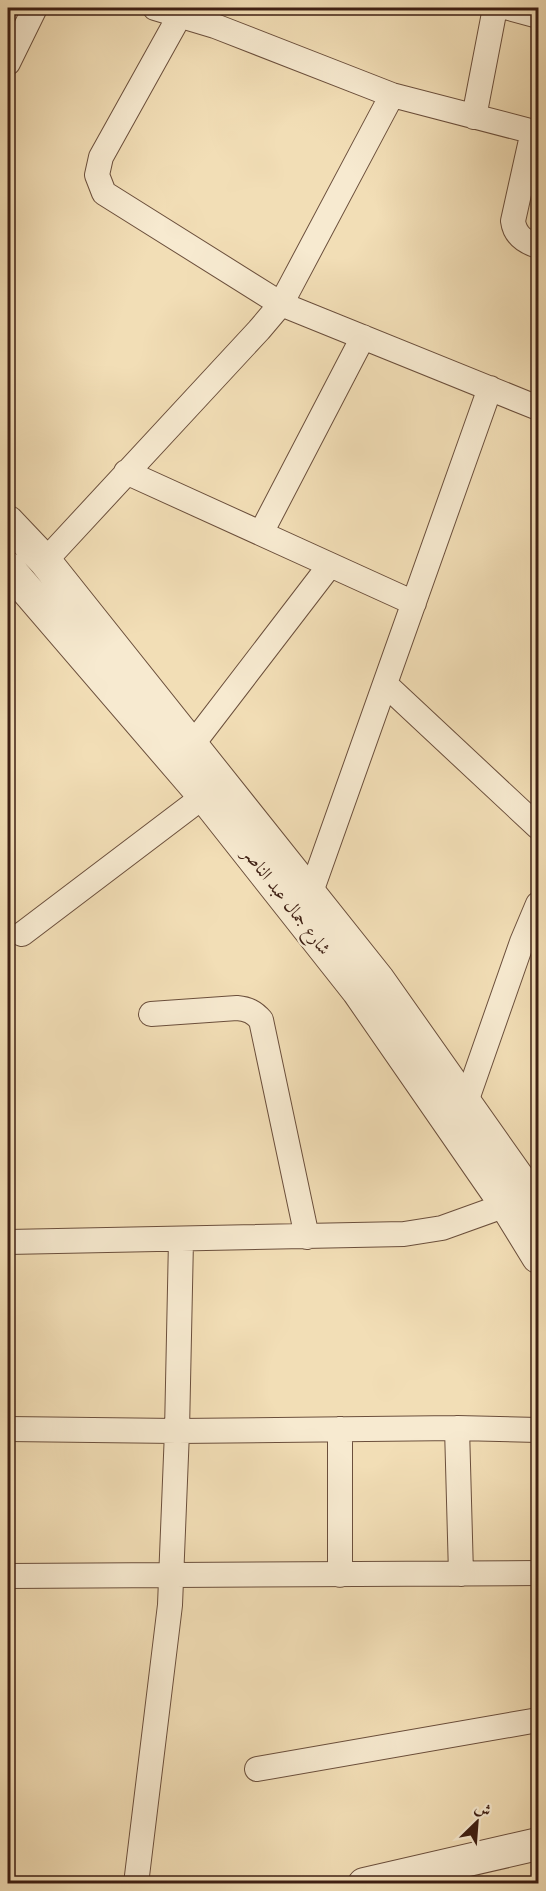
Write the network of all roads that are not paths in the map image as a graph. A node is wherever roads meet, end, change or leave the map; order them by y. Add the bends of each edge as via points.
1 (35, 8) edge
2 (155, 8) edge
3 (495, 8) edge
4 (509, 8) edge
5 (180, 15) junction
6 (538, 16) edge
7 (217, 17) edge
8 (8, 63) edge
9 (392, 95) junction
10 (474, 117) junction
11 (536, 132) edge
12 (538, 246) edge
13 (281, 304) junction
14 (363, 337) junction
15 (490, 388) junction
16 (538, 407) edge
17 (126, 472) junction
18 (8, 522) edge
19 (261, 533) junction
20 (45, 561) junction
21 (330, 565) junction
22 (8, 568) edge
23 (414, 603) junction
24 (385, 684) junction
25 (192, 745) junction
26 (204, 796) junction
27 (538, 827) edge
28 (310, 892) junction
29 (538, 904) edge
30 (22, 934) dead end
31 (151, 1014) dead end
32 (466, 1102) junction
33 (506, 1205) junction
34 (538, 1206) edge
35 (307, 1237) junction
36 (181, 1240) junction
37 (8, 1242) edge
38 (538, 1257) edge
39 (457, 1428) junction
40 (8, 1429) edge
41 (340, 1429) junction
42 (538, 1430) edge
43 (177, 1431) junction
44 (538, 1573) edge
45 (461, 1574) junction
46 (340, 1575) junction
47 (8, 1576) edge
48 (171, 1576) junction
49 (538, 1720) edge
50 (257, 1769) dead end
51 (538, 1844) edge
52 (136, 1884) edge
53 (364, 1884) edge

1 - 8 street
2 - 5 street
3 - 10 street
4 - 6 street
5 - 7 street
5 - 13 street via 102,157 97,175 100,184 104,194 122,207
7 - 9 street
9 - 10 street
9 - 13 street
10 - 11 street
11 - 12 street via 513,221 517,235
13 - 14 street
13 - 17 street
14 - 15 street
14 - 19 street
15 - 16 street
15 - 23 street
17 - 19 street
17 - 20 street
18 - 20 street, شارع جمال عبد الناصر
19 - 21 street
20 - 25 street, شارع جمال عبد الناصر
21 - 23 street
21 - 25 street
22 - 26 street, شارع جمال عبد الناصر
23 - 24 street
24 - 27 street
24 - 28 street
25 - 28 street, شارع جمال عبد الناصر
26 - 30 street
26 - 33 street, شارع جمال عبد الناصر via 358,991
28 - 32 street, شارع جمال عبد الناصر
29 - 32 street
31 - 35 street via 237,1008 247,1009 261,1020
32 - 34 street, شارع جمال عبد الناصر
33 - 35 street via 442,1227 404,1234
33 - 38 street, شارع جمال عبد الناصر
35 - 36 street
36 - 37 street
36 - 43 street
39 - 41 street
39 - 42 street
39 - 45 street
40 - 43 street
41 - 43 street
41 - 46 street
43 - 48 street
44 - 45 street
45 - 46 street
46 - 48 street
47 - 48 street
48 - 52 street
49 - 50 street
51 - 53 street

